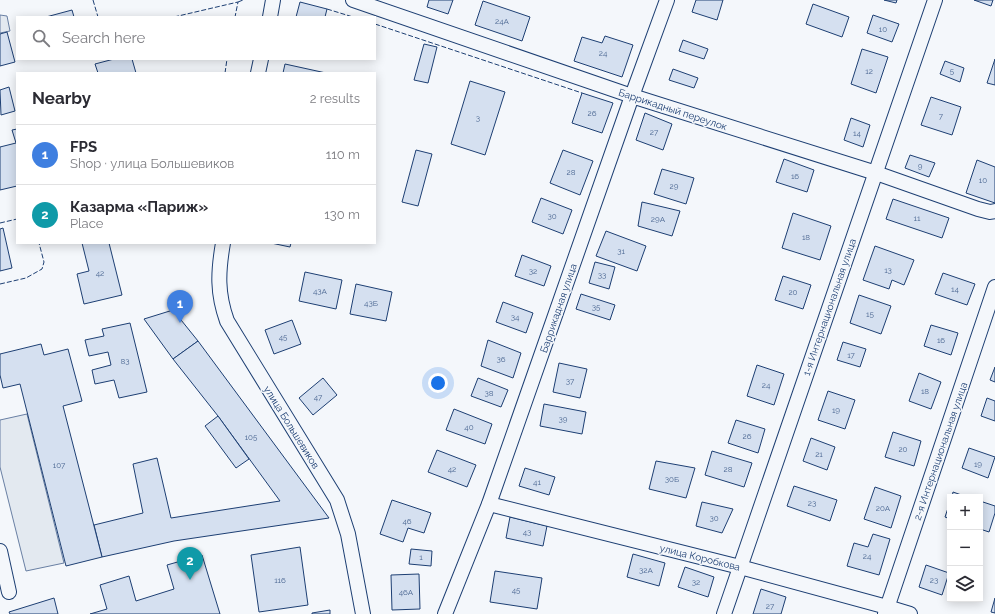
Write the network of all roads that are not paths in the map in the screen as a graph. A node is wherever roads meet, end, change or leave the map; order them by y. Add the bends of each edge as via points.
1 (274, 0) edge
2 (353, 0) edge
3 (667, 0) edge
4 (935, 0) edge
5 (270, 16) edge
6 (261, 60) edge
7 (258, 72) edge
8 (632, 96) junction
9 (876, 173) junction
10 (995, 211) edge
11 (223, 244) edge
12 (995, 287) edge
13 (489, 504) junction
14 (0, 551) edge
15 (740, 567) junction
16 (9, 592) dead end
17 (886, 610) edge
18 (449, 613) edge
19 (364, 614) edge
20 (724, 614) edge
21 (910, 614) edge

1 - 5 street
2 - 8 street, Баррикадный переулок
3 - 8 street, Баррикадная улица
4 - 9 street, 1-я Интернациональная улица
6 - 7 street
8 - 9 street, Баррикадный переулок
8 - 13 street, Баррикадная улица
9 - 10 street, Баррикадный переулок via 978,209
9 - 15 street, 1-я Интернациональная улица
11 - 19 street, улица Большевиков via 219,287 227,321 337,500 348,534
12 - 17 street, 2-я Интернациональная улица
13 - 15 street, улица Коробкова
13 - 18 street, Баррикадная улица
14 - 16 street
15 - 17 street, улица Коробкова
15 - 20 street, 1-я Интернациональная улица
17 - 21 street, улица Коробкова

